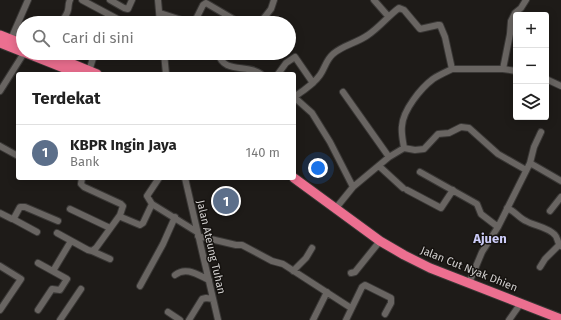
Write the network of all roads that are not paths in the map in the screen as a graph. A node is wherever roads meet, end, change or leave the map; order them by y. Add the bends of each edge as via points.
1 (28, 0) edge
2 (70, 0) edge
3 (82, 0) edge
4 (110, 0) edge
5 (132, 0) edge
6 (158, 0) edge
7 (274, 0) edge
8 (374, 0) edge
9 (526, 0) edge
10 (160, 13) joint
11 (21, 16) edge
12 (66, 16) edge
13 (112, 16) edge
14 (170, 16) edge
15 (196, 16) edge
16 (228, 16) edge
17 (266, 16) edge
18 (388, 16) junction
19 (16, 28) edge
20 (0, 35) edge
21 (11, 39) junction
22 (16, 41) edge
23 (0, 43) edge
24 (16, 50) edge
25 (296, 58) edge
26 (19, 60) edge
27 (42, 60) edge
28 (63, 60) edge
29 (93, 60) edge
30 (165, 60) edge
31 (222, 60) edge
32 (288, 60) edge
33 (452, 69) junction
34 (503, 69) junction
35 (513, 71) edge
36 (74, 72) edge
37 (93, 72) edge
38 (166, 72) edge
39 (257, 72) edge
40 (279, 72) edge
41 (549, 80) edge
42 (313, 83) junction
43 (561, 86) edge
44 (0, 90) edge
45 (343, 92) dead end
46 (296, 96) edge
47 (296, 99) edge
48 (541, 132) dead end
49 (0, 146) edge
50 (404, 148) junction
51 (16, 155) edge
52 (389, 157) junction
53 (530, 163) junction
54 (379, 166) junction
55 (526, 170) junction
56 (420, 172) dead end
57 (296, 179) edge
58 (82, 180) edge
59 (158, 180) edge
60 (185, 180) edge
61 (561, 181) edge
62 (352, 187) junction
63 (453, 190) junction
64 (561, 197) edge
65 (152, 204) junction
66 (336, 208) junction
67 (507, 208) junction
68 (70, 209) dead end
69 (550, 211) dead end
70 (0, 213) edge
71 (120, 215) junction
72 (175, 217) junction
73 (13, 219) junction
74 (58, 221) dead end
75 (498, 227) junction
76 (110, 228) junction
77 (37, 232) dead end
78 (57, 233) dead end
79 (197, 234) junction
80 (71, 240) junction
81 (380, 241) junction
82 (560, 245) edge
83 (312, 248) dead end
84 (92, 251) junction
85 (110, 259) dead end
86 (38, 263) dead end
87 (0, 266) edge
88 (540, 267) dead end
89 (53, 271) junction
90 (293, 271) junction
91 (351, 273) dead end
92 (175, 275) dead end
93 (209, 280) junction
94 (469, 283) junction
95 (140, 286) dead end
96 (81, 289) dead end
97 (327, 292) junction
98 (213, 299) junction
99 (521, 303) junction
100 (351, 308) junction
101 (0, 310) edge
102 (38, 310) dead end
103 (168, 312) dead end
104 (385, 314) dead end
105 (561, 318) edge
106 (60, 320) edge
107 (180, 320) edge
108 (189, 320) edge
109 (218, 320) edge
110 (313, 320) edge
111 (346, 320) edge
112 (509, 320) edge

1 - 11 street
2 - 12 street
3 - 13 street
4 - 5 street via 128,9
6 - 10 street
7 - 17 street
8 - 18 street
9 - 34 street via 511,21
10 - 14 street
15 - 16 street via 206,3
18 - 33 street via 399,8 404,10 420,29 440,25
18 - 42 street via 368,35 332,54
19 - 21 street
20 - 21 highway
21 - 22 highway
23 - 24 highway
25 - 42 street
26 - 44 street
27 - 36 highway
28 - 37 highway
29 - 37 street
30 - 38 street
31 - 39 street via 225,64
32 - 40 street
33 - 34 street
33 - 50 street via 432,80 410,106 403,119
34 - 35 street
41 - 43 street
42 - 46 street
45 - 52 street
47 - 62 street via 312,113 330,142
48 - 53 street
49 - 51 street
50 - 52 street
50 - 55 street via 424,149 438,134 450,133 461,127 469,128 498,154
52 - 54 street
53 - 55 street
53 - 61 street
54 - 62 street
54 - 63 street via 405,189 440,208
55 - 67 street
56 - 63 street
57 - 66 highway, Jalan Cut Nyak Dhien
58 - 71 street via 84,187 121,204
59 - 65 street via 146,196
60 - 79 street, Jalan Ateung Tuhan
62 - 66 street
63 - 75 street via 477,204 481,214
64 - 69 street
65 - 71 street via 140,225
65 - 72 street
66 - 81 highway, Jalan Cut Nyak Dhien
67 - 75 street
67 - 82 street via 524,221 555,234
68 - 76 street
70 - 73 street
71 - 76 street
72 - 79 street
72 - 95 street
73 - 74 street via 22,206
73 - 77 street
75 - 94 street via 482,252
76 - 84 street
78 - 80 street
79 - 90 street via 242,245
79 - 93 street, Jalan Ateung Tuhan
80 - 84 street
80 - 89 street
81 - 91 street via 355,272
81 - 94 highway, Jalan Cut Nyak Dhien via 430,268
82 - 88 street
83 - 90 street
84 - 85 street
86 - 89 street
87 - 101 street via 21,279
89 - 102 street via 67,279 60,290 52,289
90 - 97 street
92 - 93 street via 180,271 187,271
93 - 98 street, Jalan Ateung Tuhan
94 - 99 highway, Jalan Cut Nyak Dhien
96 - 106 street
97 - 100 street
97 - 110 street
98 - 108 street via 202,300
98 - 109 street, Jalan Ateung Tuhan
99 - 105 highway, Jalan Cut Nyak Dhien
99 - 112 street
100 - 104 street via 365,285 391,298
100 - 111 street
103 - 107 street

